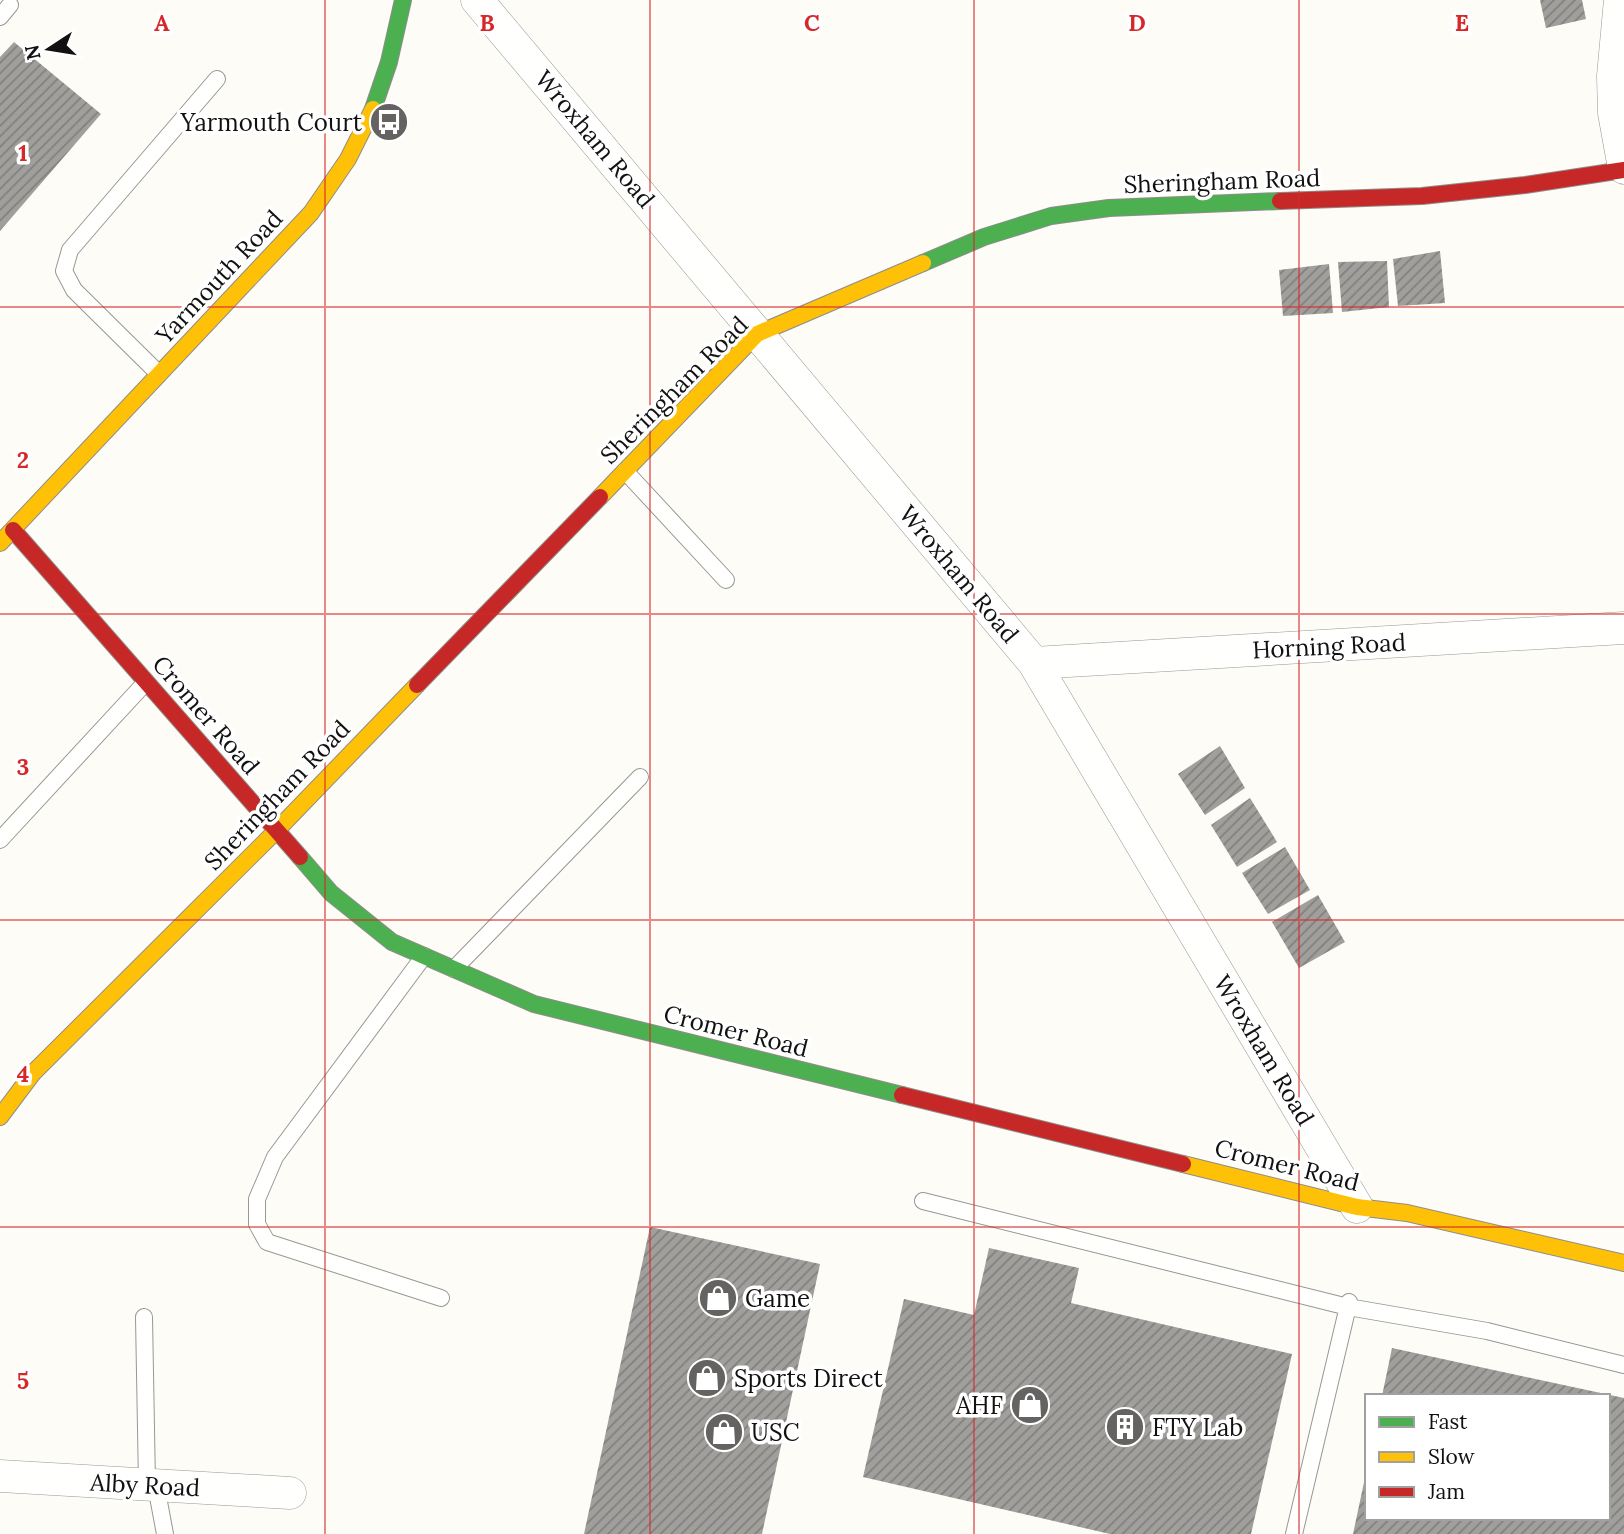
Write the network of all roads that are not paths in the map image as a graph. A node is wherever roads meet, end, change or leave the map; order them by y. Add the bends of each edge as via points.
1 (402, 0) edge
2 (477, 0) edge
3 (1620, 0) edge
4 (217, 79) dead end
5 (1624, 169) edge
6 (757, 334) junction
7 (159, 374) junction
8 (624, 471) junction
9 (13, 530) junction
10 (0, 543) edge
11 (726, 580) dead end
12 (1624, 628) edge
13 (1034, 663) junction
14 (146, 682) junction
15 (640, 778) dead end
16 (277, 830) junction
17 (0, 839) edge
18 (424, 956) junction
19 (454, 969) junction
20 (0, 1116) edge
21 (923, 1201) dead end
22 (1357, 1207) junction
23 (1623, 1256) edge
24 (441, 1298) dead end
25 (1348, 1304) junction
26 (144, 1317) dead end
27 (1624, 1365) edge
28 (0, 1476) edge
29 (152, 1485) junction
30 (290, 1493) dead end
31 (165, 1534) edge
32 (1294, 1534) edge

1 - 7 street, Yarmouth Road via 383,81 348,159 310,214
2 - 6 street, Wroxham Road
3 - 5 street via 1613,75
4 - 7 lane via 69,250 64,271 74,290
5 - 6 street, Sheringham Road via 1422,196 1109,208 1063,214 985,237
6 - 8 street, Sheringham Road
6 - 13 street, Wroxham Road
7 - 9 street, Yarmouth Road
8 - 11 lane
8 - 16 street, Sheringham Road
9 - 10 street, Yarmouth Road
9 - 14 street, Cromer Road
12 - 13 street, Horning Road
13 - 22 street, Wroxham Road
14 - 16 street, Cromer Road
14 - 17 lane
15 - 19 lane
16 - 18 street, Cromer Road via 331,893 392,942
16 - 20 street, Sheringham Road via 33,1073
18 - 19 street, Cromer Road
18 - 24 lane via 275,1157 257,1199 257,1224 267,1242
19 - 22 street, Cromer Road via 534,1004
21 - 25 lane
22 - 23 street, Cromer Road
25 - 27 lane via 1487,1331
25 - 32 lane
26 - 29 lane
28 - 29 street, Alby Road
29 - 30 street, Alby Road
29 - 31 lane

